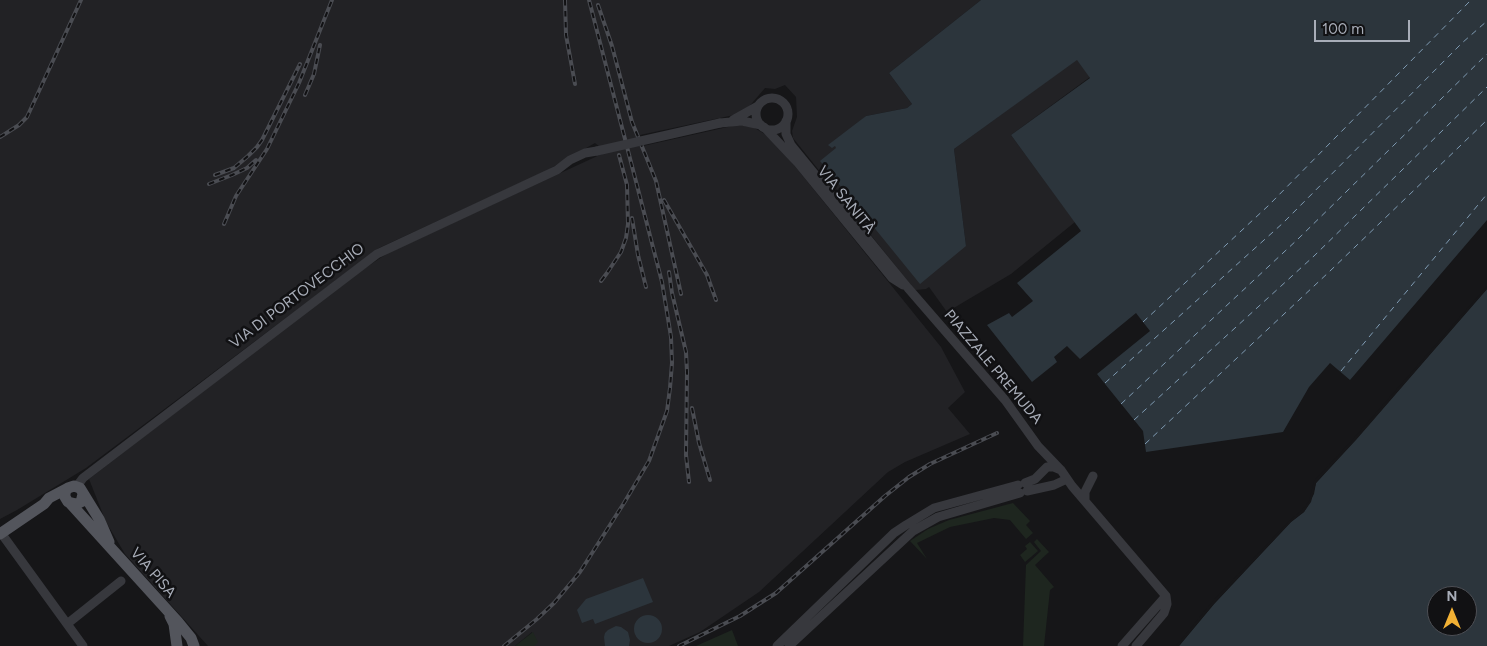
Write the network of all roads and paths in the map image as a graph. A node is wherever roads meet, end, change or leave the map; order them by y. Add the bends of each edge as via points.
1 (758, 106) junction
2 (731, 121) junction
3 (786, 121) junction
4 (763, 126) junction
5 (908, 288) junction
6 (924, 306) joint
7 (1038, 446) junction
8 (1061, 470) junction
9 (1043, 472) junction
10 (1094, 476) dead end
11 (1067, 479) junction
12 (1047, 486) junction
13 (1023, 488) junction
14 (76, 489) junction
15 (1085, 501) junction
16 (69, 503) junction
17 (44, 504) junction
18 (0, 533) edge
19 (113, 550) junction
20 (121, 581) dead end
21 (1166, 596) junction
22 (170, 615) junction
23 (67, 624) junction
24 (188, 635) junction
25 (177, 643) edge
26 (83, 646) edge
27 (194, 646) edge
28 (777, 646) edge
29 (789, 646) edge
30 (1122, 646) edge
31 (1136, 646) edge

1 - 2 street, VIA DI PORTOVECCHIO
1 - 3 street, VIA SANITÀ via 768,98 780,100 788,109
1 - 4 street via 756,114
2 - 4 street, VIA DI PORTOVECCHIO
2 - 14 street, VIA DI PORTOVECCHIO, bridge via 597,151 588,158 377,254 83,478
3 - 4 street via 776,129
3 - 5 street, VIA SANITÀ via 786,134 792,145
4 - 5 street, VIA SANITÀ via 892,278
5 - 6 street, VIA SANITÀ
6 - 7 street, PIAZZALE PREMUDA via 1005,400
7 - 8 street, PIAZZALE PREMUDA
7 - 9 street, PIAZZALE PREMUDA
8 - 9 street via 1054,467
8 - 11 street, PIAZZALE PREMUDA
9 - 12 street, PIAZZALE PREMUDA via 1043,483
9 - 13 street
10 - 15 street via 1085,492
11 - 12 street
11 - 15 street, PIAZZALE PREMUDA
12 - 13 street
13 - 28 street via 934,508 906,525
13 - 29 street via 938,517 913,531
14 - 16 main road via 64,495
14 - 16 main road, VIA DI PORTOVECCHIO via 82,499 78,503
14 - 17 main road via 49,498
14 - 19 main road, VIA PISA via 99,519
15 - 21 street, PIAZZALE PREMUDA
16 - 17 main road
16 - 19 main road, VIA PISA
17 - 18 main road
18 - 23 street
19 - 22 main road, VIA PISA
20 - 23 street
21 - 30 street
21 - 31 street via 1164,613
22 - 24 main road, VIA PISA
22 - 25 main road, VIA PISA
23 - 26 street
24 - 25 main road via 182,635
24 - 27 main road, VIA PISA

